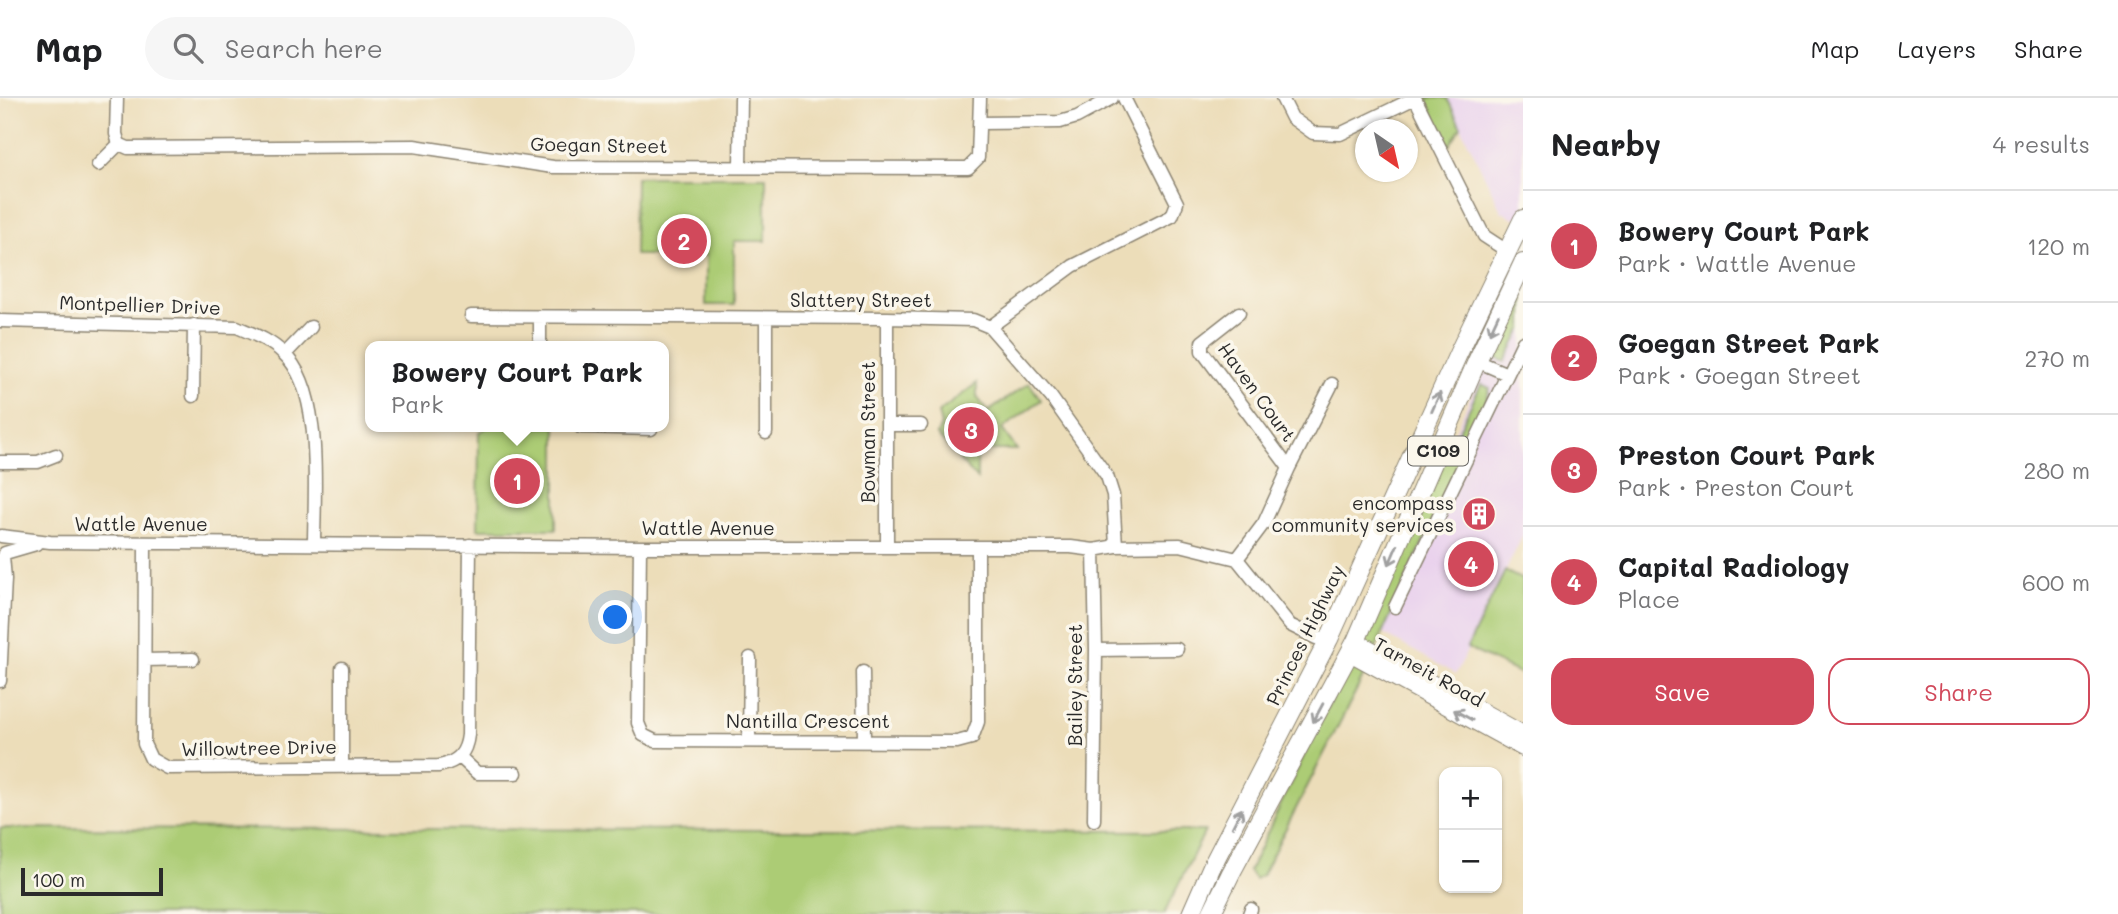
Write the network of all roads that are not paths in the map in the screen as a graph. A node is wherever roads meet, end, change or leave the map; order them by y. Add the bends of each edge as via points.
1 (117, 98) edge
2 (741, 98) edge
3 (980, 98) edge
4 (1112, 98) edge
5 (1124, 98) edge
6 (1282, 98) edge
7 (1415, 98) edge
8 (980, 123) junction
9 (119, 144) junction
10 (98, 165) dead end
11 (740, 166) junction
12 (1523, 219) edge
13 (1507, 251) junction
14 (1523, 263) edge
15 (1239, 313) dead end
16 (471, 316) dead end
17 (540, 317) junction
18 (887, 318) junction
19 (766, 319) junction
20 (0, 321) edge
21 (194, 325) junction
22 (311, 327) dead end
23 (990, 327) junction
24 (540, 341) edge
25 (1523, 341) edge
26 (285, 354) junction
27 (1458, 354) junction
28 (1477, 361) junction
29 (1507, 374) junction
30 (1332, 384) dead end
31 (193, 396) dead end
32 (887, 425) junction
33 (921, 425) dead end
34 (766, 433) dead end
35 (56, 455) dead end
36 (0, 462) edge
37 (1289, 468) junction
38 (1, 535) edge
39 (50, 542) junction
40 (145, 543) junction
41 (314, 544) junction
42 (470, 545) junction
43 (1116, 546) junction
44 (640, 547) junction
45 (887, 547) junction
46 (978, 548) junction
47 (1094, 550) junction
48 (3, 556) edge
49 (1237, 559) junction
50 (2, 595) edge
51 (1395, 607) dead end
52 (1329, 639) junction
53 (1353, 647) junction
54 (1177, 649) dead end
55 (1096, 650) junction
56 (750, 658) dead end
57 (193, 659) dead end
58 (145, 660) junction
59 (341, 668) dead end
60 (863, 672) dead end
61 (0, 681) edge
62 (1523, 734) edge
63 (750, 740) junction
64 (864, 740) junction
65 (1523, 748) edge
66 (460, 757) junction
67 (342, 766) junction
68 (516, 773) dead end
69 (1094, 820) dead end
70 (1212, 866) junction
71 (1231, 873) junction
72 (1191, 914) edge
73 (1212, 914) edge

1 - 9 street
2 - 11 street
3 - 8 street, Goegan Street
4 - 8 street via 1060,122
5 - 23 street via 1177,203 1172,216 1073,266
6 - 7 street via 1292,118 1313,133 1340,134
7 - 13 street via 1485,236
8 - 11 street, Goegan Street via 978,158 968,167
9 - 10 street
9 - 11 street, Goegan Street via 128,148 414,146 553,167
12 - 13 highway, Princes Highway / C109
13 - 27 highway, Princes Highway / C109
14 -> 28 highway, C109
15 - 37 street, Haven Court via 1202,342 1202,351
16 - 17 street, Slattery Street
17 - 19 street, Slattery Street
17 - 24 street
18 - 19 street, Slattery Street
18 - 23 street, Slattery Street via 973,320
18 - 32 street, Bowman Street
19 - 34 street
20 - 21 street, Montpellier Drive
21 - 26 street, Montpellier Drive via 237,327
21 - 31 street
22 - 26 street
23 - 43 street via 1051,397 1107,476 1113,495
25 - 29 street
26 - 41 street, Montpellier Drive via 307,395 314,438
27 - 28 highway
52 -> 27 highway, Princes Highway / C109
28 - 29 street
28 -> 53 highway, C109
29 - 51 street
30 - 37 street
32 - 33 street
32 - 45 street, Bowman Street
35 - 36 street via 38,462
37 - 49 street via 1264,523
38 - 39 street, Wattle Avenue
38 - 48 street via 6,544
39 - 40 street, Wattle Avenue
39 - 48 street, Wattle Avenue via 24,546
40 - 41 street, Wattle Avenue
40 - 58 street, Willowtree Drive
41 - 42 street, Wattle Avenue
42 - 44 street, Wattle Avenue
42 - 66 street via 468,735
43 - 47 street, Wattle Avenue
43 - 49 street, Wattle Avenue via 1180,545
44 - 45 street, Wattle Avenue
44 - 63 street, Nantilla Crescent via 638,723 643,736 655,741
45 - 46 street, Wattle Avenue
46 - 47 street, Wattle Avenue
46 - 64 street, Nantilla Crescent via 978,722 972,738 957,742
47 - 55 street, Bailey Street
48 - 50 street
49 - 52 street via 1290,625
50 - 61 street
52 - 53 highway
70 -> 52 highway, Princes Highway / C109
53 - 62 main road, Tarneit Road
65 -> 53 main road, Tarneit Road
53 -> 71 highway, C109
54 - 55 street
55 - 69 street, Bailey Street
56 - 63 street
57 - 58 street
58 - 67 street, Willowtree Drive via 144,744 151,759 167,768
59 - 67 street
60 - 64 street
63 - 64 street, Nantilla Crescent
66 - 67 street, Willowtree Drive via 439,766
66 - 68 street via 477,773
70 - 71 highway
70 - 72 highway, Princes Highway / C109
71 - 73 highway, C109

